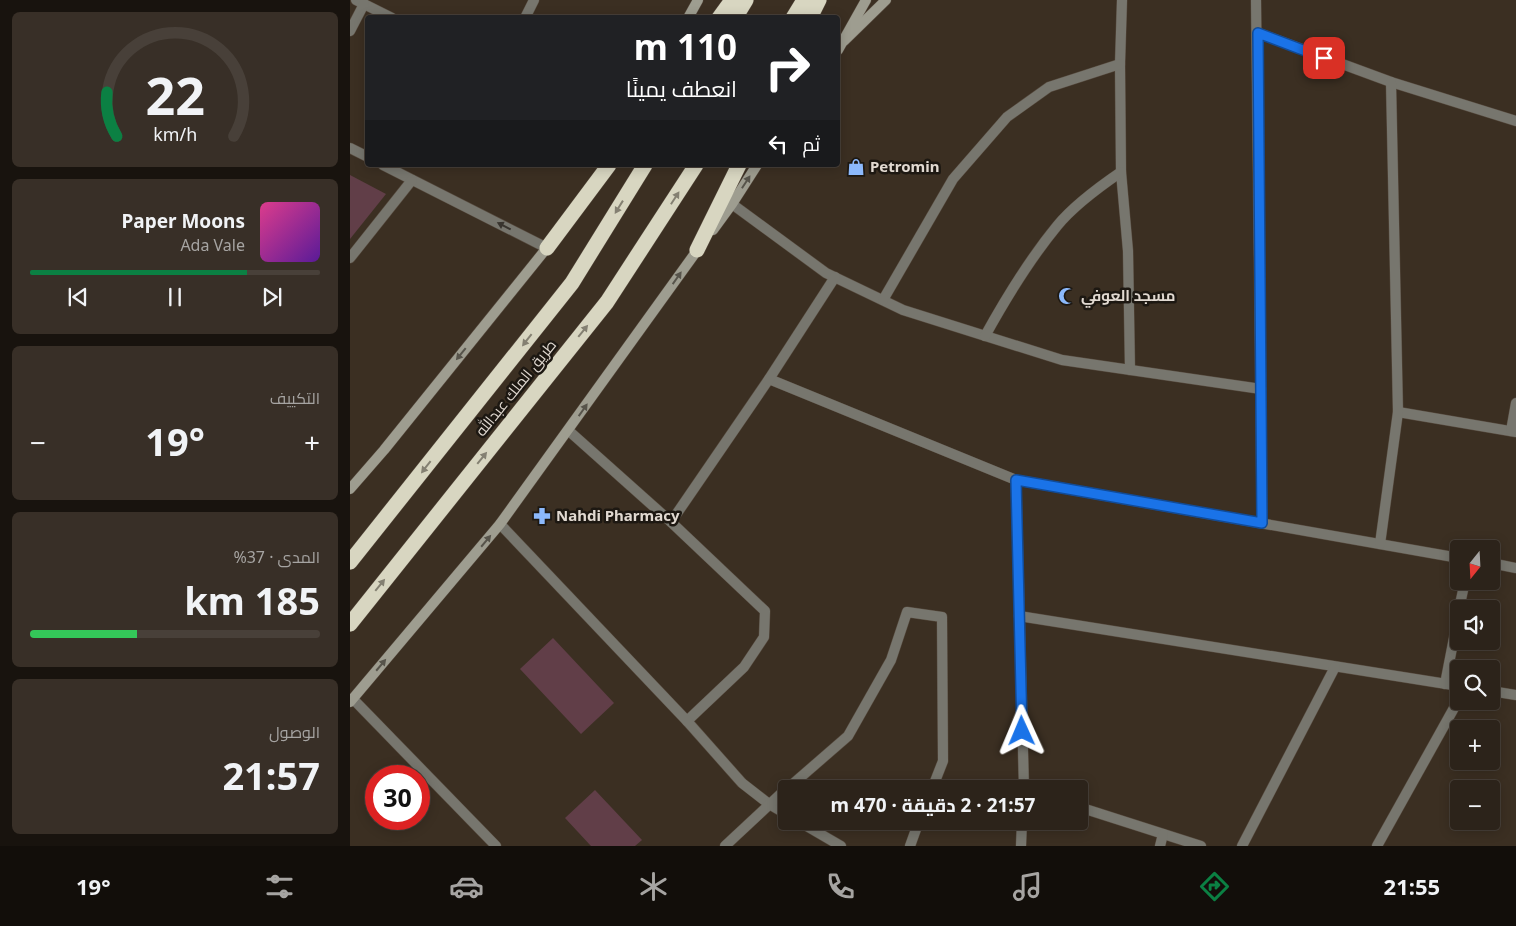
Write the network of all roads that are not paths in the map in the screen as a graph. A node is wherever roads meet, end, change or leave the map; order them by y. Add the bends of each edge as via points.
1 (534, 0) edge
2 (698, 0) edge
3 (732, 0) edge
4 (746, 0) edge
5 (804, 0) edge
6 (819, 0) edge
7 (866, 0) edge
8 (886, 0) edge
9 (1122, 0) edge
10 (1256, 0) edge
11 (360, 2) edge
12 (386, 15) edge
13 (526, 15) edge
14 (690, 15) edge
15 (721, 15) edge
16 (738, 15) edge
17 (795, 15) edge
18 (812, 15) edge
19 (350, 31) edge
20 (1258, 33) junction
21 (844, 41) junction
22 (840, 47) edge
23 (1120, 64) junction
24 (1391, 82) junction
25 (1516, 121) edge
26 (350, 148) edge
27 (365, 156) edge
28 (387, 167) edge
29 (599, 167) edge
30 (608, 167) edge
31 (644, 167) edge
32 (695, 167) edge
33 (737, 167) edge
34 (756, 167) edge
35 (1121, 172) junction
36 (412, 180) junction
37 (732, 204) junction
38 (547, 248) junction
39 (697, 250) junction
40 (350, 258) edge
41 (835, 277) junction
42 (883, 300) junction
43 (985, 336) junction
44 (1130, 370) junction
45 (769, 379) junction
46 (1261, 389) junction
47 (1516, 403) edge
48 (1398, 412) junction
49 (568, 431) junction
50 (1513, 432) edge
51 (1016, 480) junction
52 (350, 489) edge
53 (671, 522) junction
54 (1262, 523) junction
55 (500, 524) junction
56 (1380, 544) junction
57 (1450, 556) edge
58 (350, 562) edge
59 (1500, 565) edge
60 (1516, 568) edge
61 (1019, 616) junction
62 (350, 624) edge
63 (1451, 650) edge
64 (1335, 667) junction
65 (1445, 684) junction
66 (1450, 685) edge
67 (1500, 692) edge
68 (1516, 695) edge
69 (352, 700) edge
70 (1453, 710) edge
71 (687, 721) junction
72 (797, 780) edge
73 (936, 780) edge
74 (1024, 780) edge
75 (778, 796) edge
76 (769, 804) junction
77 (778, 809) edge
78 (1088, 810) edge
79 (813, 830) edge
80 (916, 830) edge
81 (1022, 830) edge
82 (1164, 834) junction
83 (496, 846) edge
84 (725, 846) edge
85 (841, 846) edge
86 (910, 846) edge
87 (1021, 846) edge
88 (1160, 846) edge
89 (1201, 846) edge
90 (1242, 846) edge
91 (1377, 846) edge

1 - 13 street
2 - 14 main road
3 - 15 highway
4 - 16 highway
5 - 17 highway
6 - 18 highway
7 - 21 main road
8 - 21 main road
9 - 23 street
10 - 20 street
11 - 12 street
11 - 19 street
20 - 24 street
20 - 46 street
21 - 22 main road
23 - 35 street
23 - 42 street via 1049,86 1006,117 953,179
24 - 25 street
24 - 48 street
26 - 27 street
28 - 36 street
29 - 38 main road
30 - 38 highway
31 -> 58 highway, طريق الملك عبدالله via 572,283
62 -> 32 highway, طريق الملك عبدالله via 607,302
33 - 39 highway
37 -> 34 main road
35 - 43 street via 1097,188 1058,225 1015,283
35 - 44 street via 1128,251
38 -> 36 street
36 - 40 street
37 - 39 main road
37 - 41 street
38 -> 52 main road
49 -> 39 main road
41 - 42 street
41 - 45 street
42 - 43 street via 903,310
43 - 44 street via 1062,360
44 - 46 street
45 - 51 street
45 - 53 street
46 - 54 street
47 - 50 street
48 - 50 street
48 - 56 street
49 - 53 street
49 - 55 main road
51 - 54 street
51 - 61 street
53 - 71 street via 765,611 764,637 744,667
54 - 56 street
69 -> 55 main road
55 - 71 street
56 - 57 street
59 - 60 street
61 - 64 street
61 - 74 street
63 - 65 street
64 - 65 street
64 - 90 street
65 - 66 street
67 - 68 street
69 - 83 street
70 - 91 street
71 - 76 street via 742,783
72 - 73 street via 848,736 891,660 907,612 942,616 943,761
75 - 76 street
76 - 77 street
76 - 84 street
78 - 82 street
79 - 85 street
80 - 86 street
81 - 87 street
82 - 88 street
82 - 89 street

